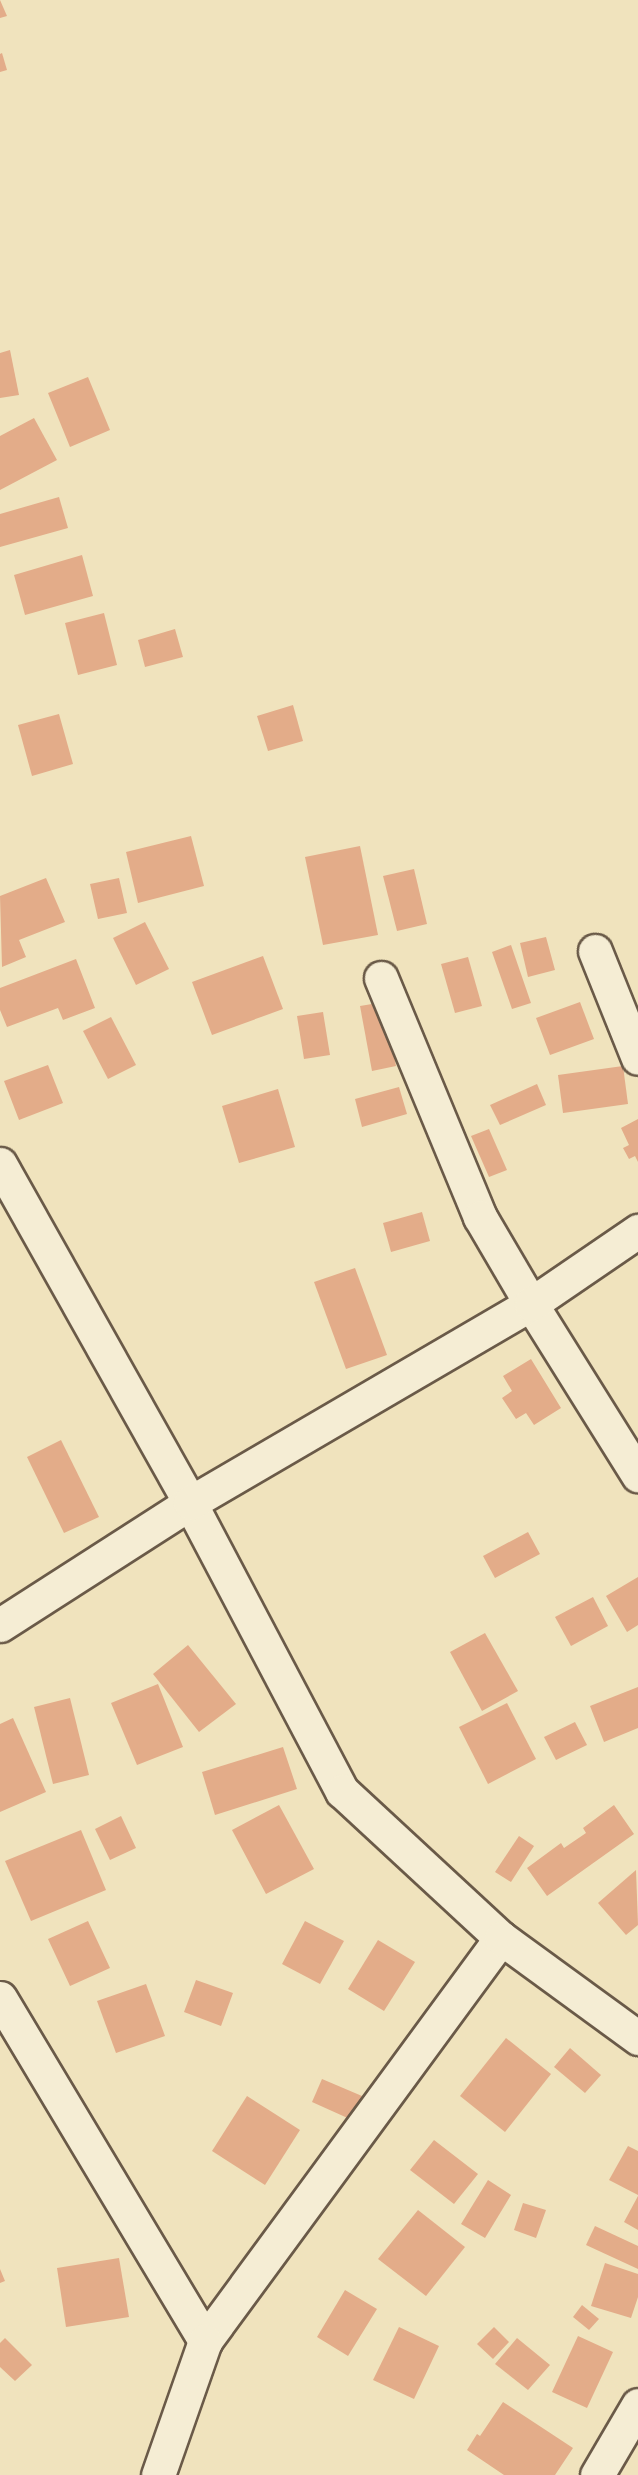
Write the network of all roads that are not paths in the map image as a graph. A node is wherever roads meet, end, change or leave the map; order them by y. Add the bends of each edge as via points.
1 (596, 951) dead end
2 (381, 978) dead end
3 (638, 1058) edge
4 (0, 1164) edge
5 (638, 1231) edge
6 (531, 1304) junction
7 (638, 1475) edge
8 (190, 1503) junction
9 (0, 1625) edge
10 (501, 1938) junction
11 (0, 1998) edge
12 (638, 2038) edge
13 (206, 2341) junction
14 (638, 2405) edge
15 (158, 2475) edge
16 (597, 2475) edge

1 - 3 street
2 - 6 street via 480,1217
4 - 8 street
5 - 6 street
6 - 7 street
6 - 8 street
8 - 9 street
8 - 10 street via 342,1791
10 - 12 street
10 - 13 street
11 - 13 street
13 - 15 street
14 - 16 street

